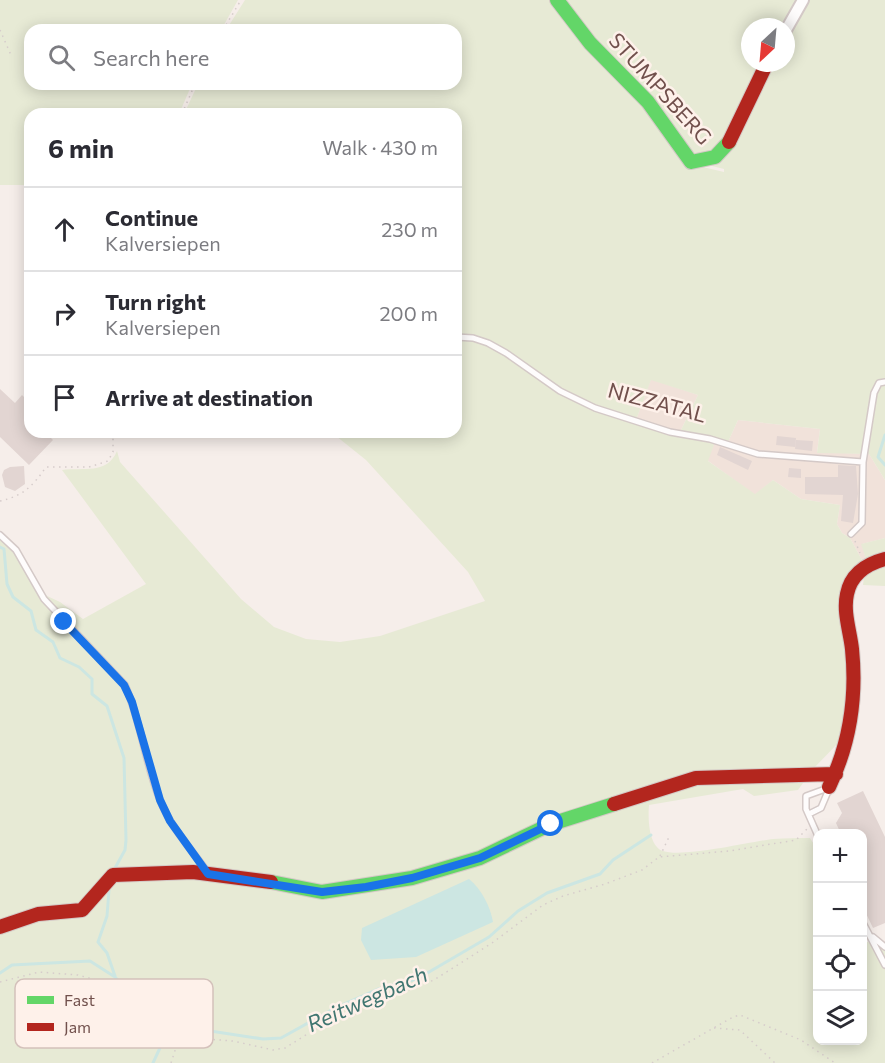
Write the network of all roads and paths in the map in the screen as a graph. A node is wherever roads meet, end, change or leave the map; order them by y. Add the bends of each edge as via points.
1 (241, 0) edge
2 (556, 0) edge
3 (803, 0) edge
4 (793, 18) edge
5 (227, 24) edge
6 (0, 30) edge
7 (11, 55) dead end
8 (763, 72) edge
9 (192, 90) edge
10 (185, 108) edge
11 (462, 338) edge
12 (885, 382) edge
13 (113, 438) edge
14 (863, 462) junction
15 (0, 501) edge
16 (851, 534) joint
17 (0, 535) edge
18 (877, 561) edge
19 (836, 774) junction
20 (829, 787) junction
21 (809, 814) junction
22 (811, 824) junction
23 (814, 829) edge
24 (669, 837) dead end
25 (659, 857) junction
26 (208, 874) junction
27 (0, 927) edge
28 (867, 928) edge
29 (872, 936) junction
30 (885, 947) edge
31 (885, 965) edge
32 (92, 979) edge
33 (0, 982) edge
34 (713, 1028) junction
35 (213, 1040) edge
36 (176, 1048) edge
37 (171, 1063) edge
38 (652, 1063) edge
39 (775, 1063) edge
40 (835, 1063) edge

1 - 5 path
2 - 8 street, STUMPSBERG via 590,43 648,102 691,162 700,163 720,154
3 - 4 street
6 - 7 path
9 - 10 path
11 - 14 lane, NIZZATAL via 473,338 506,353 560,391 595,408 670,432 758,454
12 - 14 lane via 879,382 874,393
13 - 15 path via 108,462 89,467 46,466 33,486 17,497
14 - 16 lane via 862,523
16 - 18 path
17 - 26 lane via 16,550 44,599 124,685 160,800 170,821
18 - 19 street via 852,580 846,596 854,671 853,716 844,758
19 - 20 street
19 - 26 street via 696,778 551,824 480,858 366,887 322,892
20 - 21 lane via 821,808
20 - 21 lane via 806,796
21 - 22 lane
22 - 23 lane
22 - 25 path via 796,840
24 - 25 path
25 - 35 path via 642,870 543,905 434,980 330,1020 285,1048 273,1050
26 - 27 street via 113,875 82,910 38,914
28 - 29 lane
29 - 30 lane
29 - 31 lane
32 - 33 path via 39,972
34 - 38 path
34 - 39 path via 740,1030
34 - 40 path via 733,1017 748,1016 801,1040
36 - 37 path

